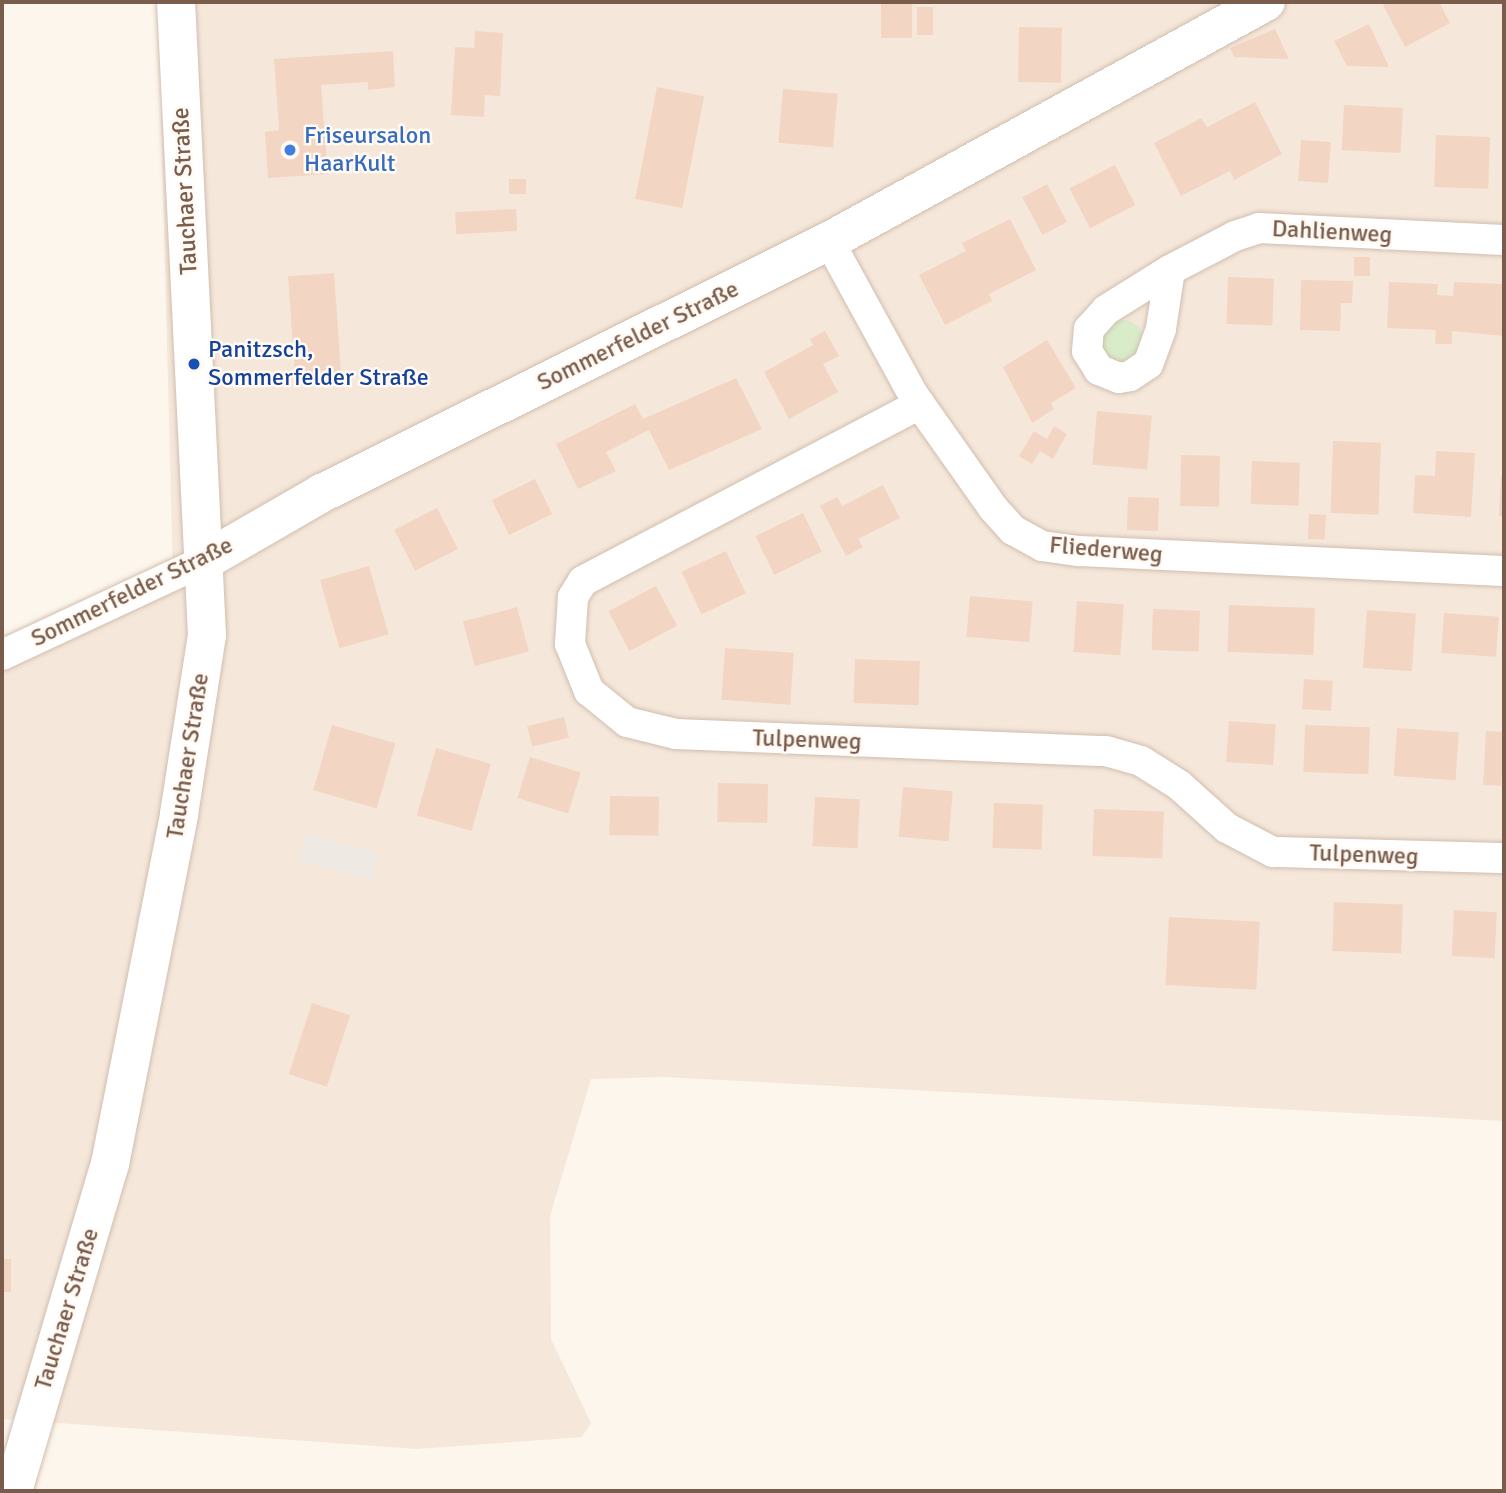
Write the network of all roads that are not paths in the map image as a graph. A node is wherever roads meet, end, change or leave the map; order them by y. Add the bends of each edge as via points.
1 (176, 2) edge
2 (1266, 2) edge
3 (1504, 240) edge
4 (829, 241) junction
5 (1170, 270) dead end
6 (920, 404) junction
7 (206, 560) junction
8 (1504, 571) edge
9 (2, 655) edge
10 (1504, 858) edge
11 (13, 1491) edge

1 - 7 street, Tauchaer Straße
2 - 4 street, Sommerfelder Straße
3 - 5 street, Dahlienweg via 1259,228
4 - 6 street, Fliederweg
4 - 7 street, Sommerfelder Straße via 322,492
6 - 8 street, Fliederweg via 993,508 1013,530 1042,546
6 - 10 street, Tulpenweg via 583,581 573,597 570,644 589,691 626,722 676,734 1106,751 1141,761 1179,785 1227,828 1273,852
7 - 9 street, Sommerfelder Straße
7 - 11 street, Tauchaer Straße via 207,635 196,721 110,1164

